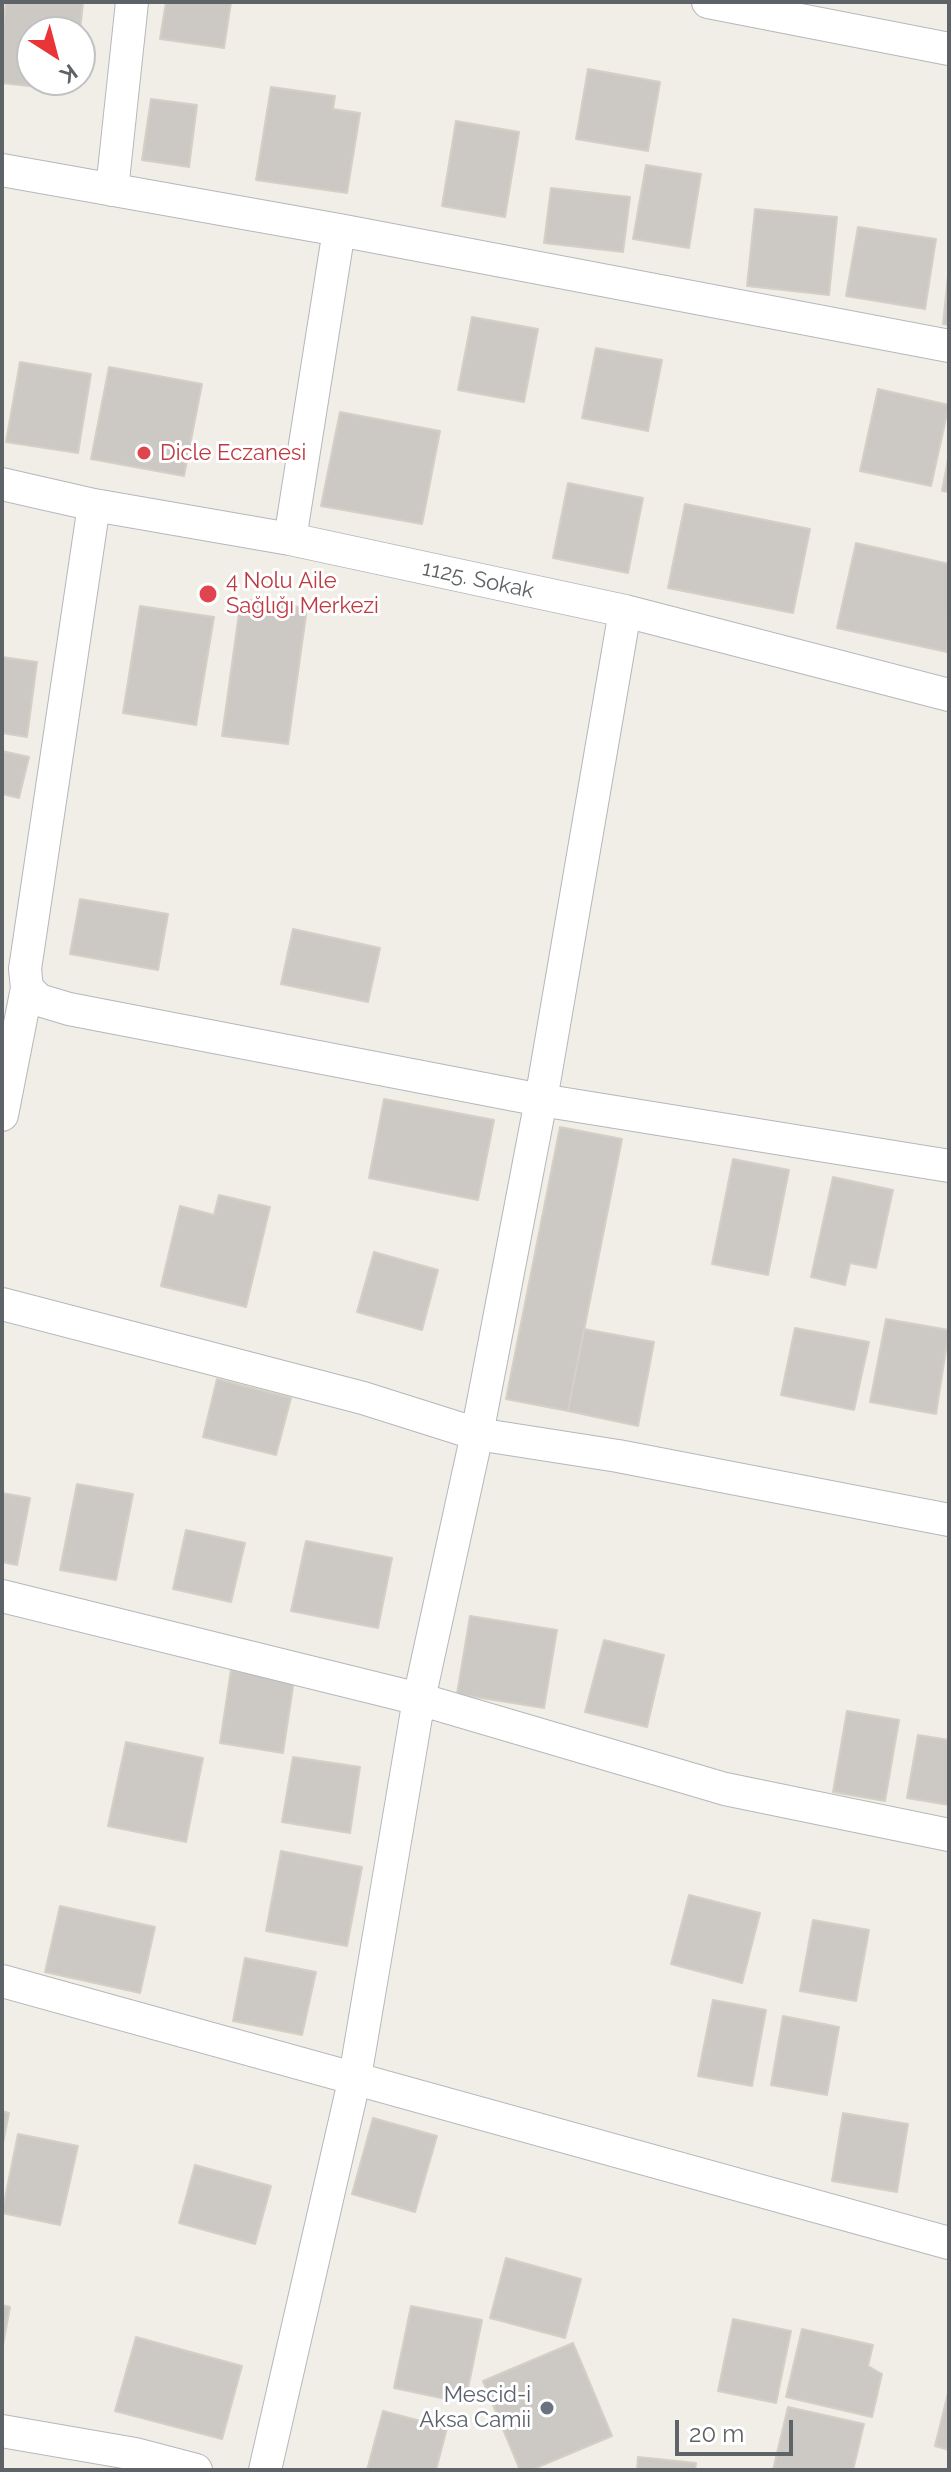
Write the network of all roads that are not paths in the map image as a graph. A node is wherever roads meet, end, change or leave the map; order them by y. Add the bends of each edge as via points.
1 (132, 2) edge
2 (708, 2) edge
3 (949, 49) edge
4 (2, 170) edge
5 (112, 190) junction
6 (339, 230) junction
7 (949, 346) edge
8 (2, 484) edge
9 (94, 505) junction
10 (290, 539) junction
11 (625, 611) junction
12 (949, 695) edge
13 (27, 988) junction
14 (541, 1100) junction
15 (2, 1115) edge
16 (949, 1159) edge
17 (948, 1166) edge
18 (2, 1304) edge
19 (477, 1434) junction
20 (949, 1520) edge
21 (2, 1596) edge
22 (419, 1699) junction
23 (949, 1835) edge
24 (2, 1981) edge
25 (355, 2077) junction
26 (949, 2243) edge
27 (2, 2431) edge
28 (196, 2470) edge
29 (265, 2470) edge

1 - 5 street
2 - 3 street
4 - 5 street
5 - 6 street
6 - 7 street
6 - 10 street
8 - 9 street, 1125. Sokak
9 - 10 street, 1125. Sokak
9 - 13 street via 25,969
10 - 11 street, 1125. Sokak
11 - 12 street, 1125. Sokak
11 - 14 street
13 - 14 street via 39,1000 69,1009
13 - 15 street
14 - 17 street
14 - 19 street
16 - 17 street
18 - 19 street via 363,1398
19 - 20 street
19 - 22 street
21 - 22 street
22 - 23 street via 725,1789
22 - 25 street
24 - 25 street
25 - 26 street
25 - 29 street
27 - 28 street

